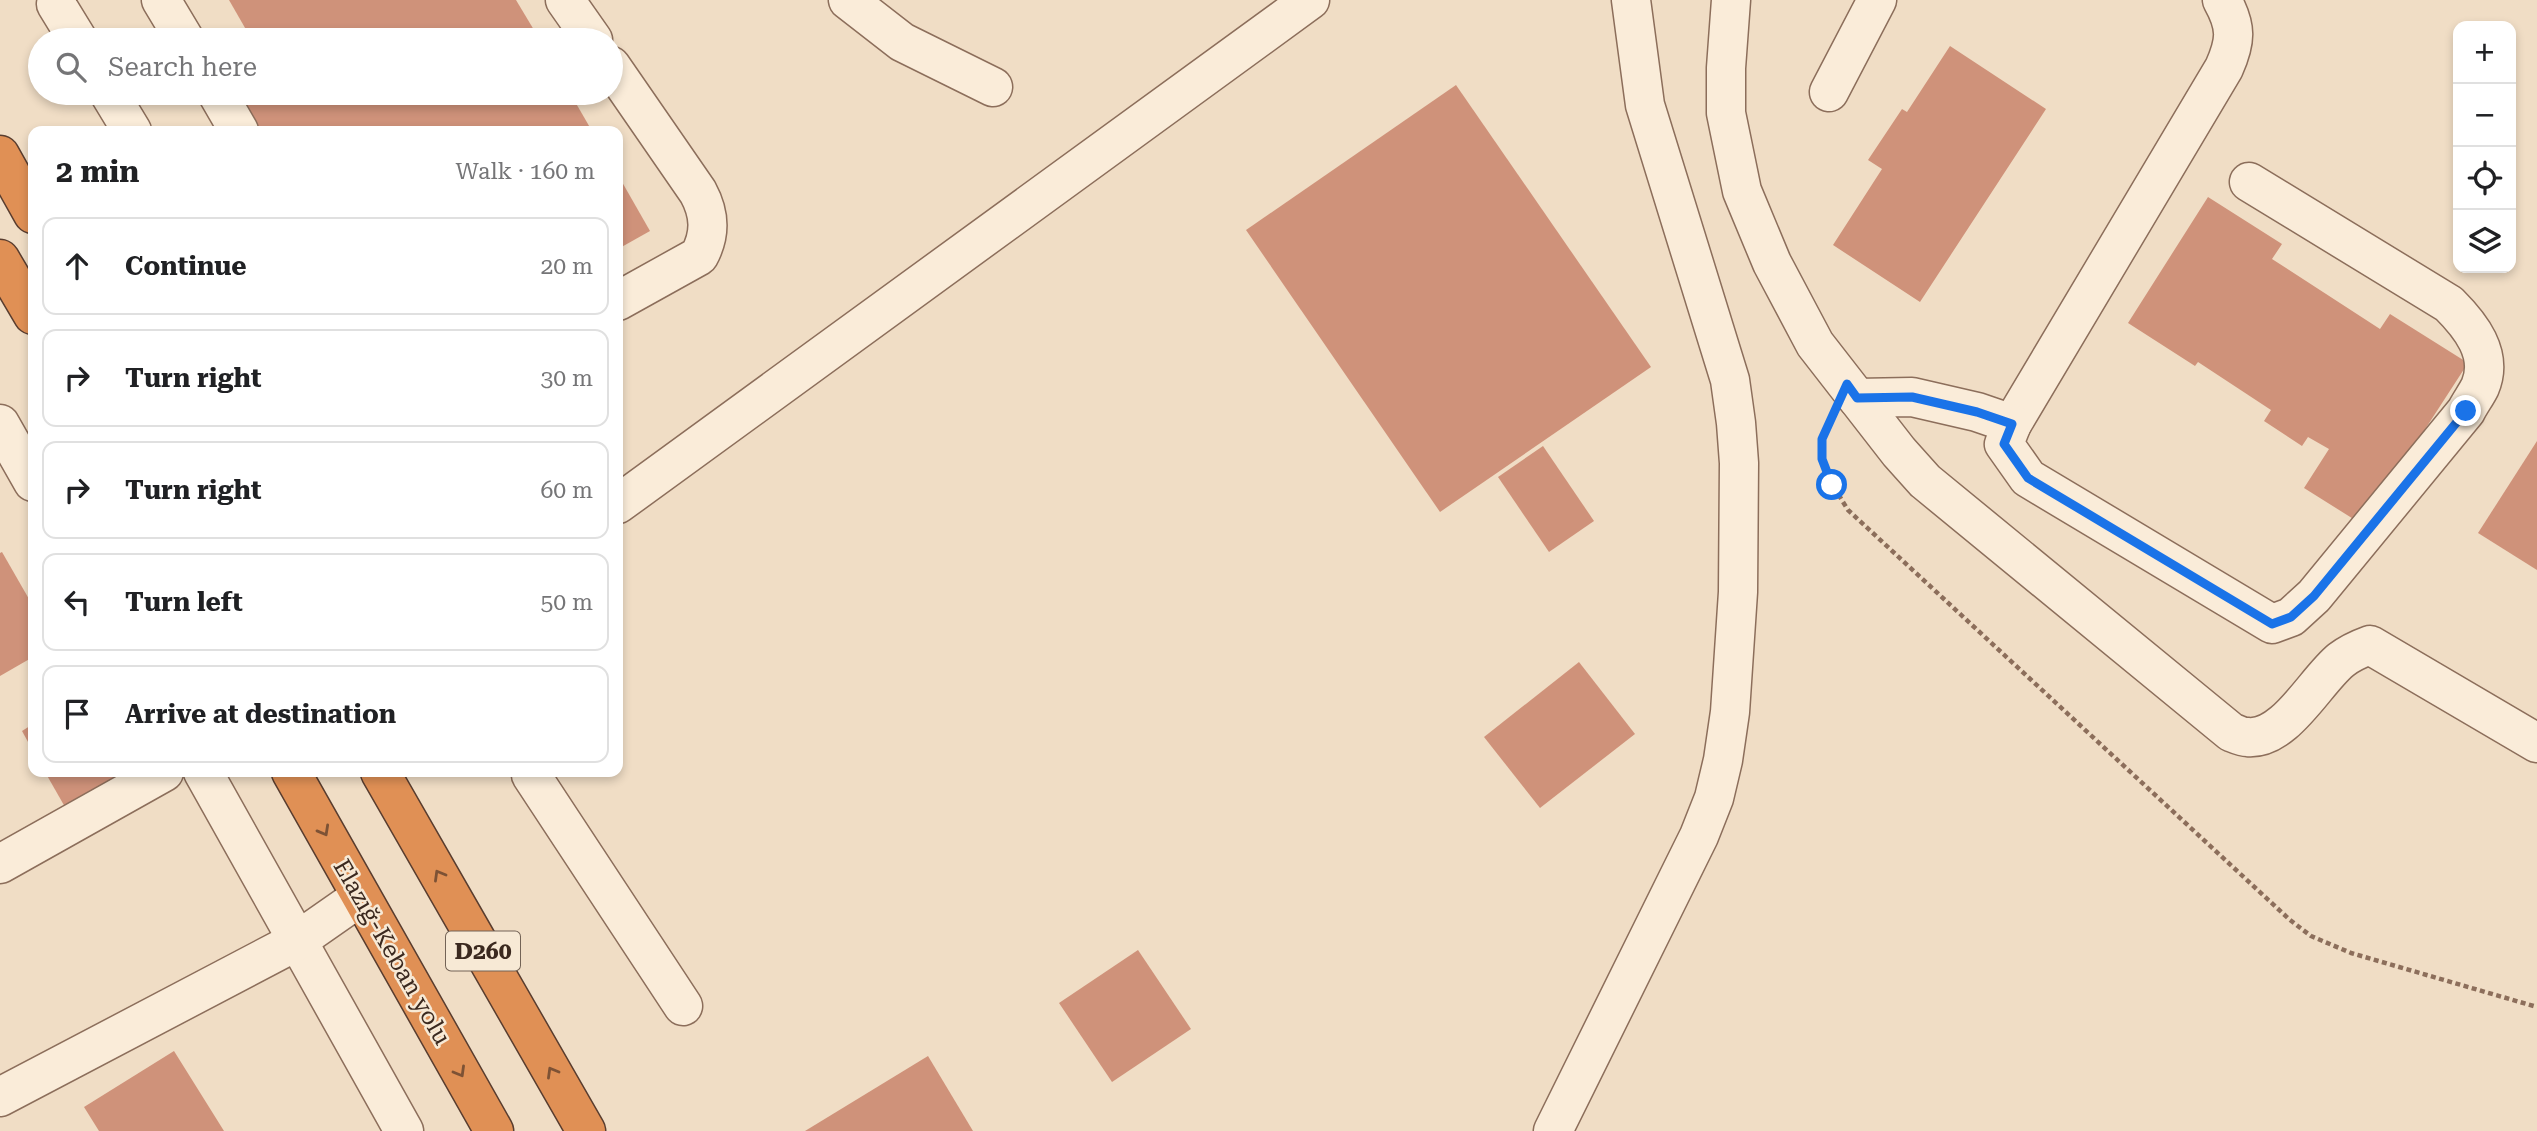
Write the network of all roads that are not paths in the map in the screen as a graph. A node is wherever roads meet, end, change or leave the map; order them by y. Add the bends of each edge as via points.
1 (57, 0) edge
2 (161, 0) edge
3 (565, 0) edge
4 (848, 0) edge
5 (1310, 0) edge
6 (1631, 0) edge
7 (1731, 0) edge
8 (1877, 0) edge
9 (2222, 0) edge
10 (71, 28) edge
11 (178, 28) edge
12 (585, 28) edge
13 (623, 83) edge
14 (993, 87) dead end
15 (1829, 92) dead end
16 (116, 105) edge
17 (223, 105) edge
18 (129, 126) edge
19 (236, 126) edge
20 (0, 155) edge
21 (2249, 182) dead end
22 (28, 205) edge
23 (0, 259) edge
24 (623, 298) edge
25 (28, 307) edge
26 (1852, 391) junction
27 (0, 424) edge
28 (2012, 424) junction
29 (28, 473) edge
30 (623, 500) edge
31 (2537, 743) edge
32 (155, 777) edge
33 (206, 777) edge
34 (294, 777) edge
35 (383, 777) edge
36 (532, 777) edge
37 (0, 864) edge
38 (360, 897) junction
39 (297, 941) junction
40 (683, 1006) dead end
41 (0, 1097) edge
42 (404, 1131) edge
43 (494, 1131) edge
44 (586, 1131) edge
45 (1553, 1131) edge

1 - 10 street
2 - 11 street
3 - 12 street
4 - 14 street via 902,42
5 - 30 street
6 - 45 street via 1645,105 1730,380 1739,463 1738,592 1730,712 1714,798 1699,836
7 - 26 street via 1726,113 1742,191 1772,263 1815,344
8 - 15 street
9 - 28 street via 2234,30 2233,48 2224,68
13 - 24 street via 698,192 708,218 699,256
16 - 18 street
17 - 19 street
20 - 22 highway
21 - 28 street via 2449,304 2471,327 2484,367 2481,385 2466,411 2314,596 2291,617 2272,624 2028,478 2004,444
23 - 25 highway
26 - 28 street via 1912,397
26 - 31 street via 1926,481 2231,732 2248,737 2266,735 2282,724 2339,661 2370,645
27 - 29 street
32 - 37 street
33 - 39 street
34 -> 38 highway, Elazığ-Keban yolu
44 -> 35 highway, D260
36 - 40 street
38 - 39 street
38 -> 43 highway, Elazığ-Keban yolu
39 - 41 street
39 - 42 street

